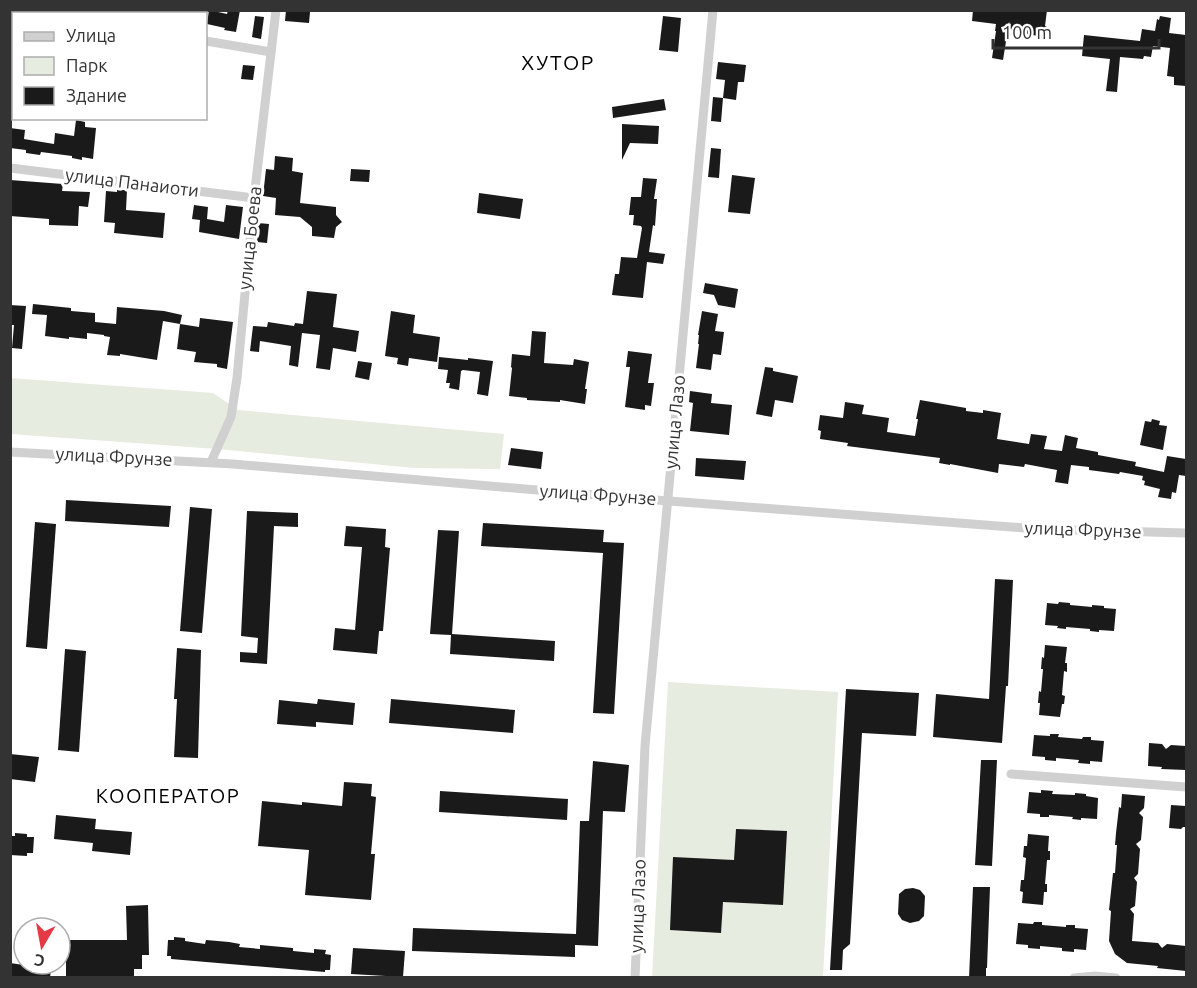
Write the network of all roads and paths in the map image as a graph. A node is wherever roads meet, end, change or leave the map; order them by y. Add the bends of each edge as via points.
1 (276, 10) edge
2 (713, 10) edge
3 (207, 41) edge
4 (271, 52) junction
5 (10, 168) edge
6 (254, 198) junction
7 (10, 452) edge
8 (211, 462) junction
9 (668, 500) junction
10 (1186, 533) edge
11 (1011, 774) dead end
12 (1186, 787) edge
13 (635, 978) edge
14 (1074, 978) edge
15 (1116, 978) edge

1 - 4 street, улица Боева
2 - 9 street, улица Лазо
3 - 4 street
4 - 6 street, улица Боева
5 - 6 street, улица Панаиоти
6 - 8 street, улица Боева via 231,417
7 - 8 street, улица Фрунзе
8 - 9 street, улица Фрунзе
9 - 10 street, улица Фрунзе via 1038,529
9 - 13 street, улица Лазо via 645,746
11 - 12 street
14 - 15 street

